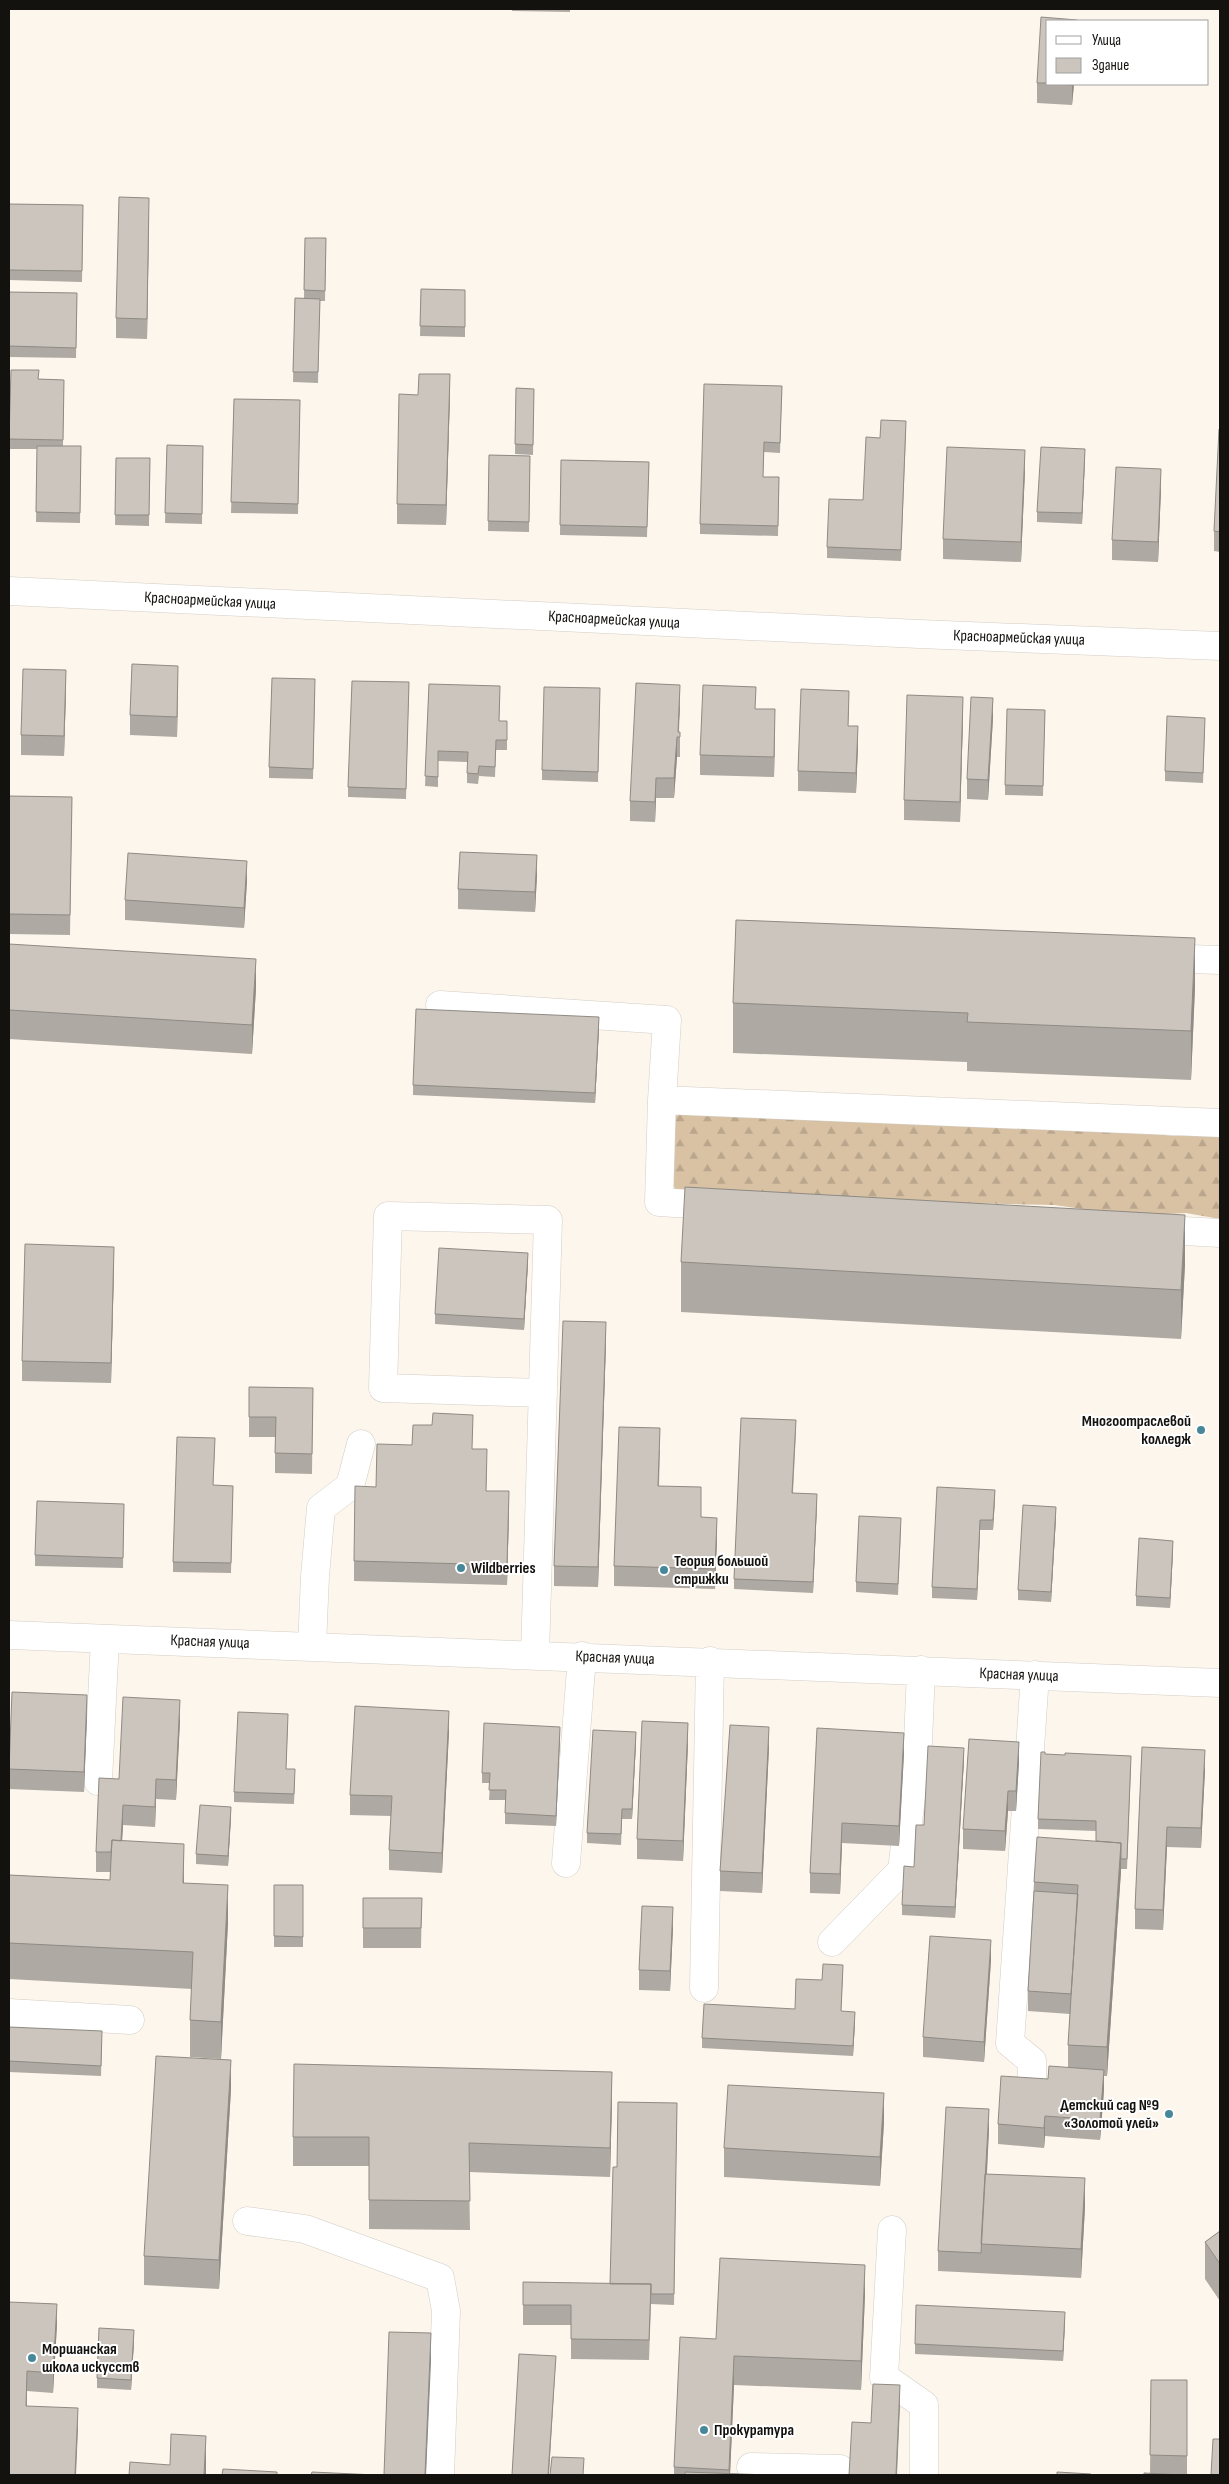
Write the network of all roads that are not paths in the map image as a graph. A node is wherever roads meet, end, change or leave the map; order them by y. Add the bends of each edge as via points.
1 (9, 592) edge
2 (1220, 646) edge
3 (1132, 958) edge
4 (1220, 960) edge
5 (440, 1005) dead end
6 (662, 1100) junction
7 (1220, 1123) edge
8 (747, 1207) edge
9 (1122, 1228) edge
10 (1220, 1233) edge
11 (543, 1392) junction
12 (361, 1444) dead end
13 (9, 1635) edge
14 (106, 1639) junction
15 (312, 1646) junction
16 (535, 1655) junction
17 (582, 1656) junction
18 (710, 1661) junction
19 (921, 1670) junction
20 (1035, 1675) junction
21 (1220, 1683) edge
22 (98, 1781) edge
23 (566, 1863) dead end
24 (832, 1942) dead end
25 (704, 1988) dead end
26 (9, 2012) edge
27 (130, 2020) dead end
28 (1032, 2080) edge
29 (247, 2221) dead end
30 (892, 2230) dead end
31 (751, 2467) dead end
32 (440, 2475) edge
33 (840, 2475) edge
34 (924, 2475) edge

1 - 2 street, Красноармейская улица
3 - 4 street
5 - 6 street via 667,1020
6 - 7 street
6 - 8 street via 659,1202
9 - 10 street
11 - 11 street via 548,1220 388,1216 383,1388
11 - 16 street
12 - 15 street via 350,1486 321,1508
13 - 14 street, Красная улица
14 - 15 street, Красная улица
14 - 22 street
15 - 16 street, Красная улица
16 - 17 street, Красная улица
17 - 18 street, Красная улица
17 - 23 street
18 - 19 street, Красная улица
18 - 25 street
19 - 20 street, Красная улица
19 - 24 street via 918,1742 902,1870
20 - 21 street, Красная улица
20 - 28 street via 1010,2043 1032,2061
26 - 27 street
29 - 32 street via 305,2229 440,2278 446,2312
30 - 34 street via 884,2377 924,2405
31 - 33 street via 840,2469

